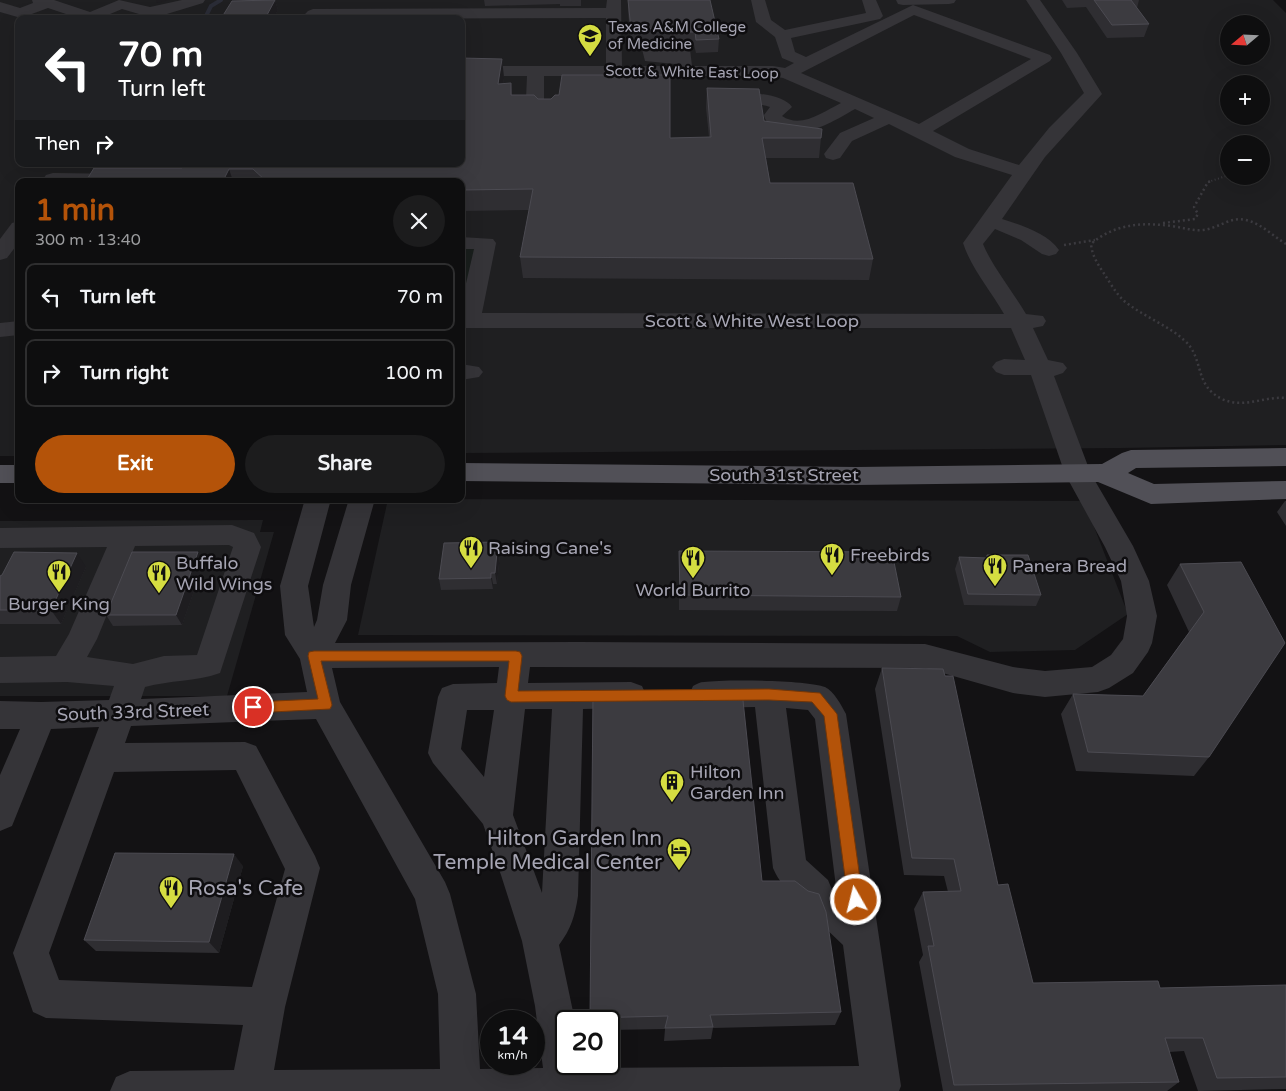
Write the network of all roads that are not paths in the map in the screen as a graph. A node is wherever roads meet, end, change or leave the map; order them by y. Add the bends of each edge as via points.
1 (198, 0) edge
2 (758, 0) edge
3 (869, 0) edge
4 (949, 0) edge
5 (1033, 0) edge
6 (42, 1) edge
7 (117, 2) edge
8 (409, 5) edge
9 (614, 6) edge
10 (0, 7) edge
11 (438, 7) edge
12 (316, 9) edge
13 (82, 15) edge
14 (92, 15) edge
15 (782, 35) junction
16 (806, 63) junction
17 (612, 70) junction
18 (465, 71) edge
19 (536, 71) junction
20 (788, 74) junction
21 (822, 79) junction
22 (708, 82) junction
23 (856, 102) junction
24 (783, 107) junction
25 (916, 110) dead end
26 (546, 113) edge
27 (890, 117) junction
28 (941, 119) junction
29 (920, 130) junction
30 (833, 154) dead end
31 (63, 167) edge
32 (1023, 173) junction
33 (54, 178) edge
34 (986, 228) junction
35 (465, 243) edge
36 (1057, 247) road end
37 (1022, 311) junction
38 (468, 314) edge
39 (15, 328) edge
40 (0, 330) edge
41 (1004, 367) dead end
42 (1048, 368) junction
43 (1286, 458) edge
44 (465, 472) edge
45 (0, 474) edge
46 (15, 474) edge
47 (1094, 474) junction
48 (1286, 490) edge
49 (317, 503) edge
50 (361, 503) edge
51 (125, 537) junction
52 (10, 547) edge
53 (314, 656) junction
54 (516, 656) junction
55 (64, 669) junction
56 (0, 670) edge
57 (133, 677) junction
58 (769, 694) junction
59 (511, 696) junction
60 (568, 696) junction
61 (325, 705) junction
62 (119, 712) junction
63 (0, 715) edge
64 (41, 716) junction
65 (103, 758) junction
66 (0, 815) edge
67 (496, 815) junction
68 (861, 938) junction
69 (540, 941) junction
70 (266, 1007) junction
71 (566, 1089) junction
72 (250, 1090) edge
73 (461, 1090) edge
74 (130, 1091) edge

1 - 7 street via 157,12
2 - 15 street via 764,22
3 - 4 street
3 - 15 street via 875,16
5 - 32 street via 1093,94
6 - 10 street via 21,13
6 - 13 street
7 - 14 street
8 - 11 street
8 - 12 street
9 - 11 street
9 - 17 street
15 - 16 street via 788,55
16 - 20 street
16 - 21 street
16 - 28 street via 913,10 1044,58
17 - 19 street, Scott & White East Loop
17 - 22 street, Scott & White East Loop via 683,65
17 - 22 street via 615,84
18 - 19 street, Scott & White East Loop
19 - 26 street via 535,99
20 - 21 street, Scott & White East Loop
20 - 22 street, Scott & White East Loop via 773,71
21 - 23 street, Scott & White East Loop
21 - 24 street
22 - 24 street via 718,99 760,99
23 - 24 street via 810,124 809,118
23 - 27 street, Scott & White East Loop
25 - 28 street
27 - 29 street, Scott & White East Loop
27 - 30 street via 846,137
28 - 29 street
29 - 32 street, Scott & White East Loop via 962,153
31 - 33 street
32 - 34 street
34 - 36 street via 1018,229
34 - 37 street via 973,243 978,257
35 - 38 street via 486,243
37 - 38 street, Scott & White West Loop via 914,322 692,322
37 - 42 street
39 - 40 street
41 - 42 street
42 - 47 street
43 - 47 main road via 1131,459
44 - 47 main road, South 31st Street via 856,476
45 - 46 main road
47 - 48 main road, South 31st Street via 1152,494
47 - 54 street via 1135,581 1142,616 1137,643 1122,664 1098,679 1045,684 1013,680 925,656
49 - 53 street via 294,586 300,635
50 - 53 street via 337,585 332,620
51 - 52 street
51 - 55 street via 82,639
51 - 57 street via 232,536 244,540 247,547 209,664 164,669
53 - 54 street
53 - 61 street
54 - 59 street
55 - 56 street
55 - 57 street
57 - 62 street
58 - 60 street
58 - 68 street via 790,868
58 - 68 street via 816,696 830,714
59 - 60 street
59 - 67 street
59 - 67 street via 454,697 444,753
60 - 69 street via 560,896 557,918
61 - 62 street, South 33rd Street
61 - 73 street via 432,894 457,994
62 - 64 street, South 33rd Street
62 - 65 street
63 - 64 street, South 33rd Street
64 - 66 street
65 - 70 street via 245,756 303,868
65 - 70 street via 31,953 46,999
67 - 69 street
68 - 71 street via 881,1086
69 - 71 street via 554,1006
70 - 72 street
71 - 73 street
72 - 73 street
72 - 74 street

